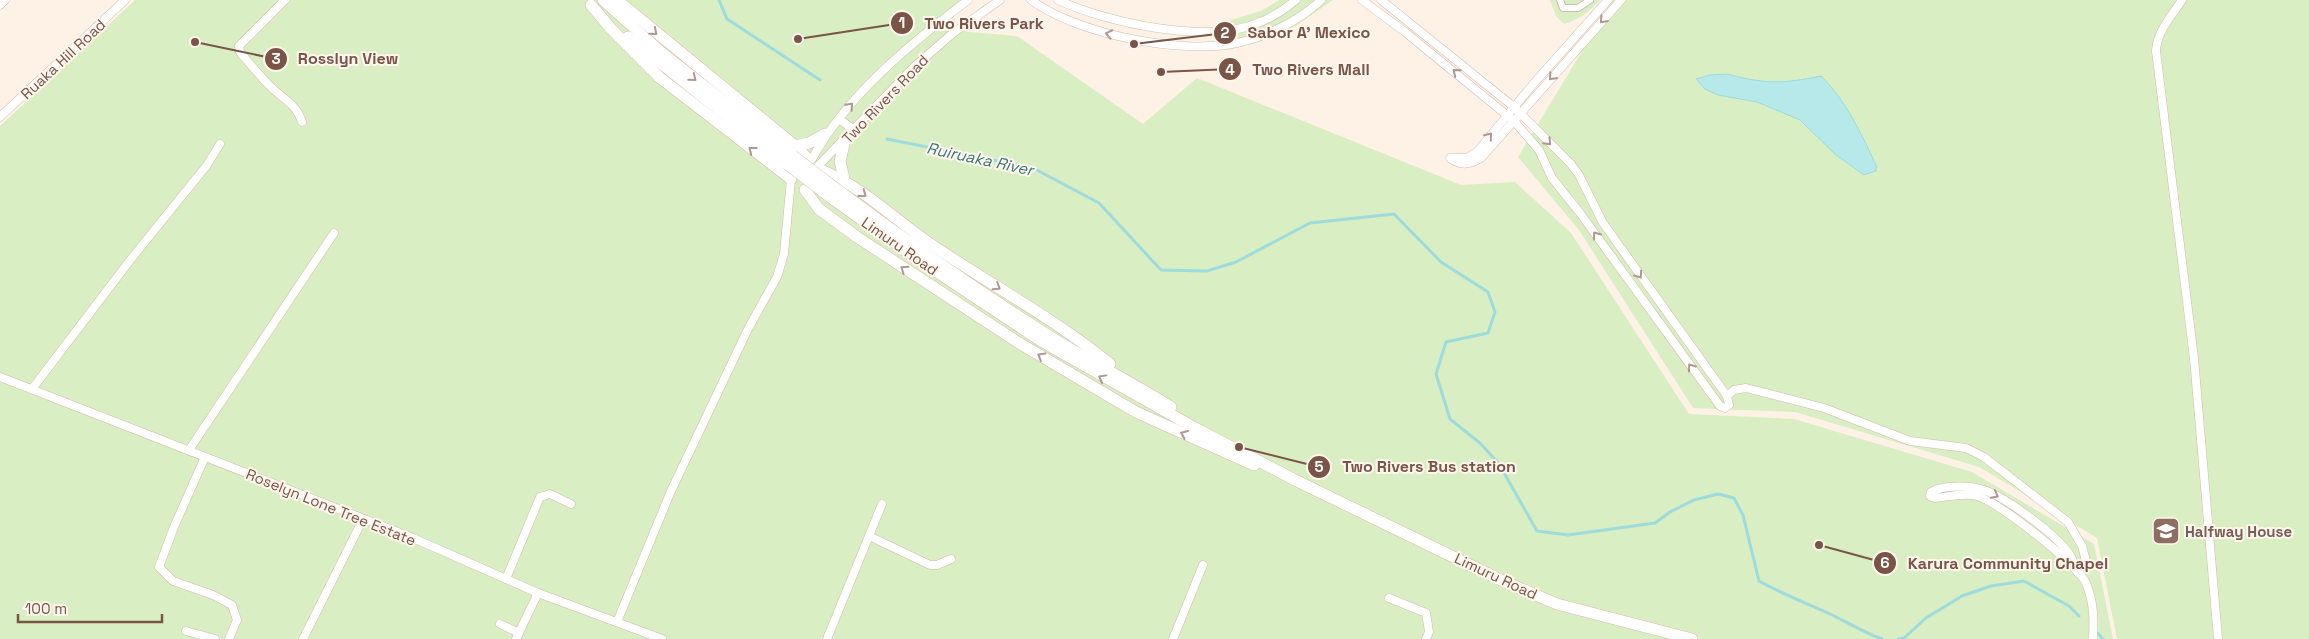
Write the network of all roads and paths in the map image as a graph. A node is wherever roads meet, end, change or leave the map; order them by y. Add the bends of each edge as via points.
1 (5, 0) edge
2 (125, 0) edge
3 (285, 0) edge
4 (603, 0) edge
5 (617, 0) edge
6 (968, 0) edge
7 (1000, 0) edge
8 (1031, 0) edge
9 (1058, 0) edge
10 (1296, 0) edge
11 (1320, 0) edge
12 (1362, 0) edge
13 (1380, 0) edge
14 (1560, 0) edge
15 (1590, 0) edge
16 (1608, 0) edge
17 (1621, 0) edge
18 (2182, 0) edge
19 (589, 2) edge
20 (0, 4) edge
21 (1514, 107) junction
22 (1520, 113) junction
23 (1506, 115) junction
24 (0, 117) edge
25 (839, 119) junction
26 (1514, 121) junction
27 (302, 122) dead end
28 (854, 129) junction
29 (826, 134) junction
30 (845, 140) junction
31 (220, 144) dead end
32 (791, 155) junction
33 (815, 163) junction
34 (791, 179) junction
35 (844, 179) junction
36 (806, 190) junction
37 (836, 195) junction
38 (334, 233) dead end
39 (0, 377) edge
40 (1128, 380) junction
41 (32, 389) junction
42 (1727, 396) junction
43 (1236, 448) junction
44 (189, 450) junction
45 (205, 457) junction
46 (1309, 486) junction
47 (571, 504) dead end
48 (882, 504) dead end
49 (363, 519) junction
50 (869, 536) junction
51 (951, 559) dead end
52 (1202, 565) dead end
53 (2078, 573) junction
54 (506, 579) junction
55 (538, 593) junction
56 (1389, 598) dead end
57 (617, 622) junction
58 (500, 624) dead end
59 (186, 630) dead end
60 (518, 636) edge
61 (215, 639) edge
62 (229, 639) edge
63 (303, 639) edge
64 (662, 639) edge
65 (827, 639) edge
66 (1173, 639) edge
67 (1426, 639) edge
68 (1692, 639) edge
69 (2093, 639) edge
70 (2218, 639) edge

1 - 20 street
2 - 24 street, Ruaka Hill Road
3 - 27 street via 240,46 240,52 299,112
4 -> 32 main road, Limuru Road via 661,52
5 -> 32 main road, Limuru Road
25 -> 6 street, Two Rivers Road via 904,52
7 - 28 street, Two Rivers Road via 953,33 914,67
11 -> 8 street via 1287,25 1263,35 1237,43 1205,46 1101,32
9 - 10 street via 1078,9 1141,25 1213,32 1259,23
23 -> 12 street
13 - 21 street
14 - 15 street via 1563,8 1578,8
16 - 21 street
17 -> 22 street
18 - 70 street via 2161,31 2156,51 2194,358
19 - 32 main road, Limuru Road via 669,71
34 -> 19 main road, Limuru Road via 659,77
21 - 22 street
21 - 23 street
22 - 26 street
22 -> 42 street via 1571,164 1603,224
23 - 26 street
26 -> 23 street via 1482,158 1462,164 1450,158 1467,158 1477,152
25 - 28 street
25 - 29 street, Two Rivers Road
42 -> 26 street via 1729,405 1722,408 1580,212 1560,190 1539,150
28 - 30 street, Two Rivers Road
29 - 32 main road
29 - 33 street, Two Rivers Road
30 - 33 street, Two Rivers Road
30 - 35 main road via 840,161
31 - 41 street
32 - 33 main road, Limuru Road
32 - 37 main road, Limuru Road, bridge
33 - 34 main road via 802,159 793,165
33 - 35 main road, Limuru Road
33 - 36 main road via 818,184
34 - 36 main road via 796,187
34 - 57 street via 784,254 778,277 748,329 671,491
35 -> 40 main road, Limuru Road via 931,244 1072,336
46 -> 36 main road, Limuru Road via 1289,482 1136,412 924,282 819,209
37 - 40 main road, Limuru Road via 1041,331
43 -> 37 main road, Limuru Road via 1041,342 910,254
38 - 44 street
39 - 41 street, Roselyn Lone Tree Estate
40 - 43 main road, Limuru Road
41 - 44 street, Roselyn Lone Tree Estate
42 - 53 street via 1734,390 1746,388 1824,408 1910,441 1966,448 1984,457 2068,522 2082,546 2086,561
43 - 46 main road, Limuru Road
44 - 45 street, Roselyn Lone Tree Estate
45 - 49 street, Roselyn Lone Tree Estate
45 - 62 street via 159,567 173,581 232,605 237,620
46 - 68 main road, Limuru Road via 1557,604
47 - 54 street via 550,494 540,497
48 - 50 street
49 - 54 street, Roselyn Lone Tree Estate
49 - 63 street
50 - 51 street via 930,565
50 - 65 street
52 - 66 street
53 -> 53 street via 2050,546 1991,502 1976,495 1935,498 1930,496 1931,492 1978,488 2002,499 2051,536 2070,555
53 - 69 street via 2085,582 2094,609
54 - 55 street, Roselyn Lone Tree Estate
55 - 57 street, Roselyn Lone Tree Estate
55 - 60 street
56 - 67 street via 1426,613 1429,632
57 - 64 street, Roselyn Lone Tree Estate
58 - 60 street
59 - 61 street

